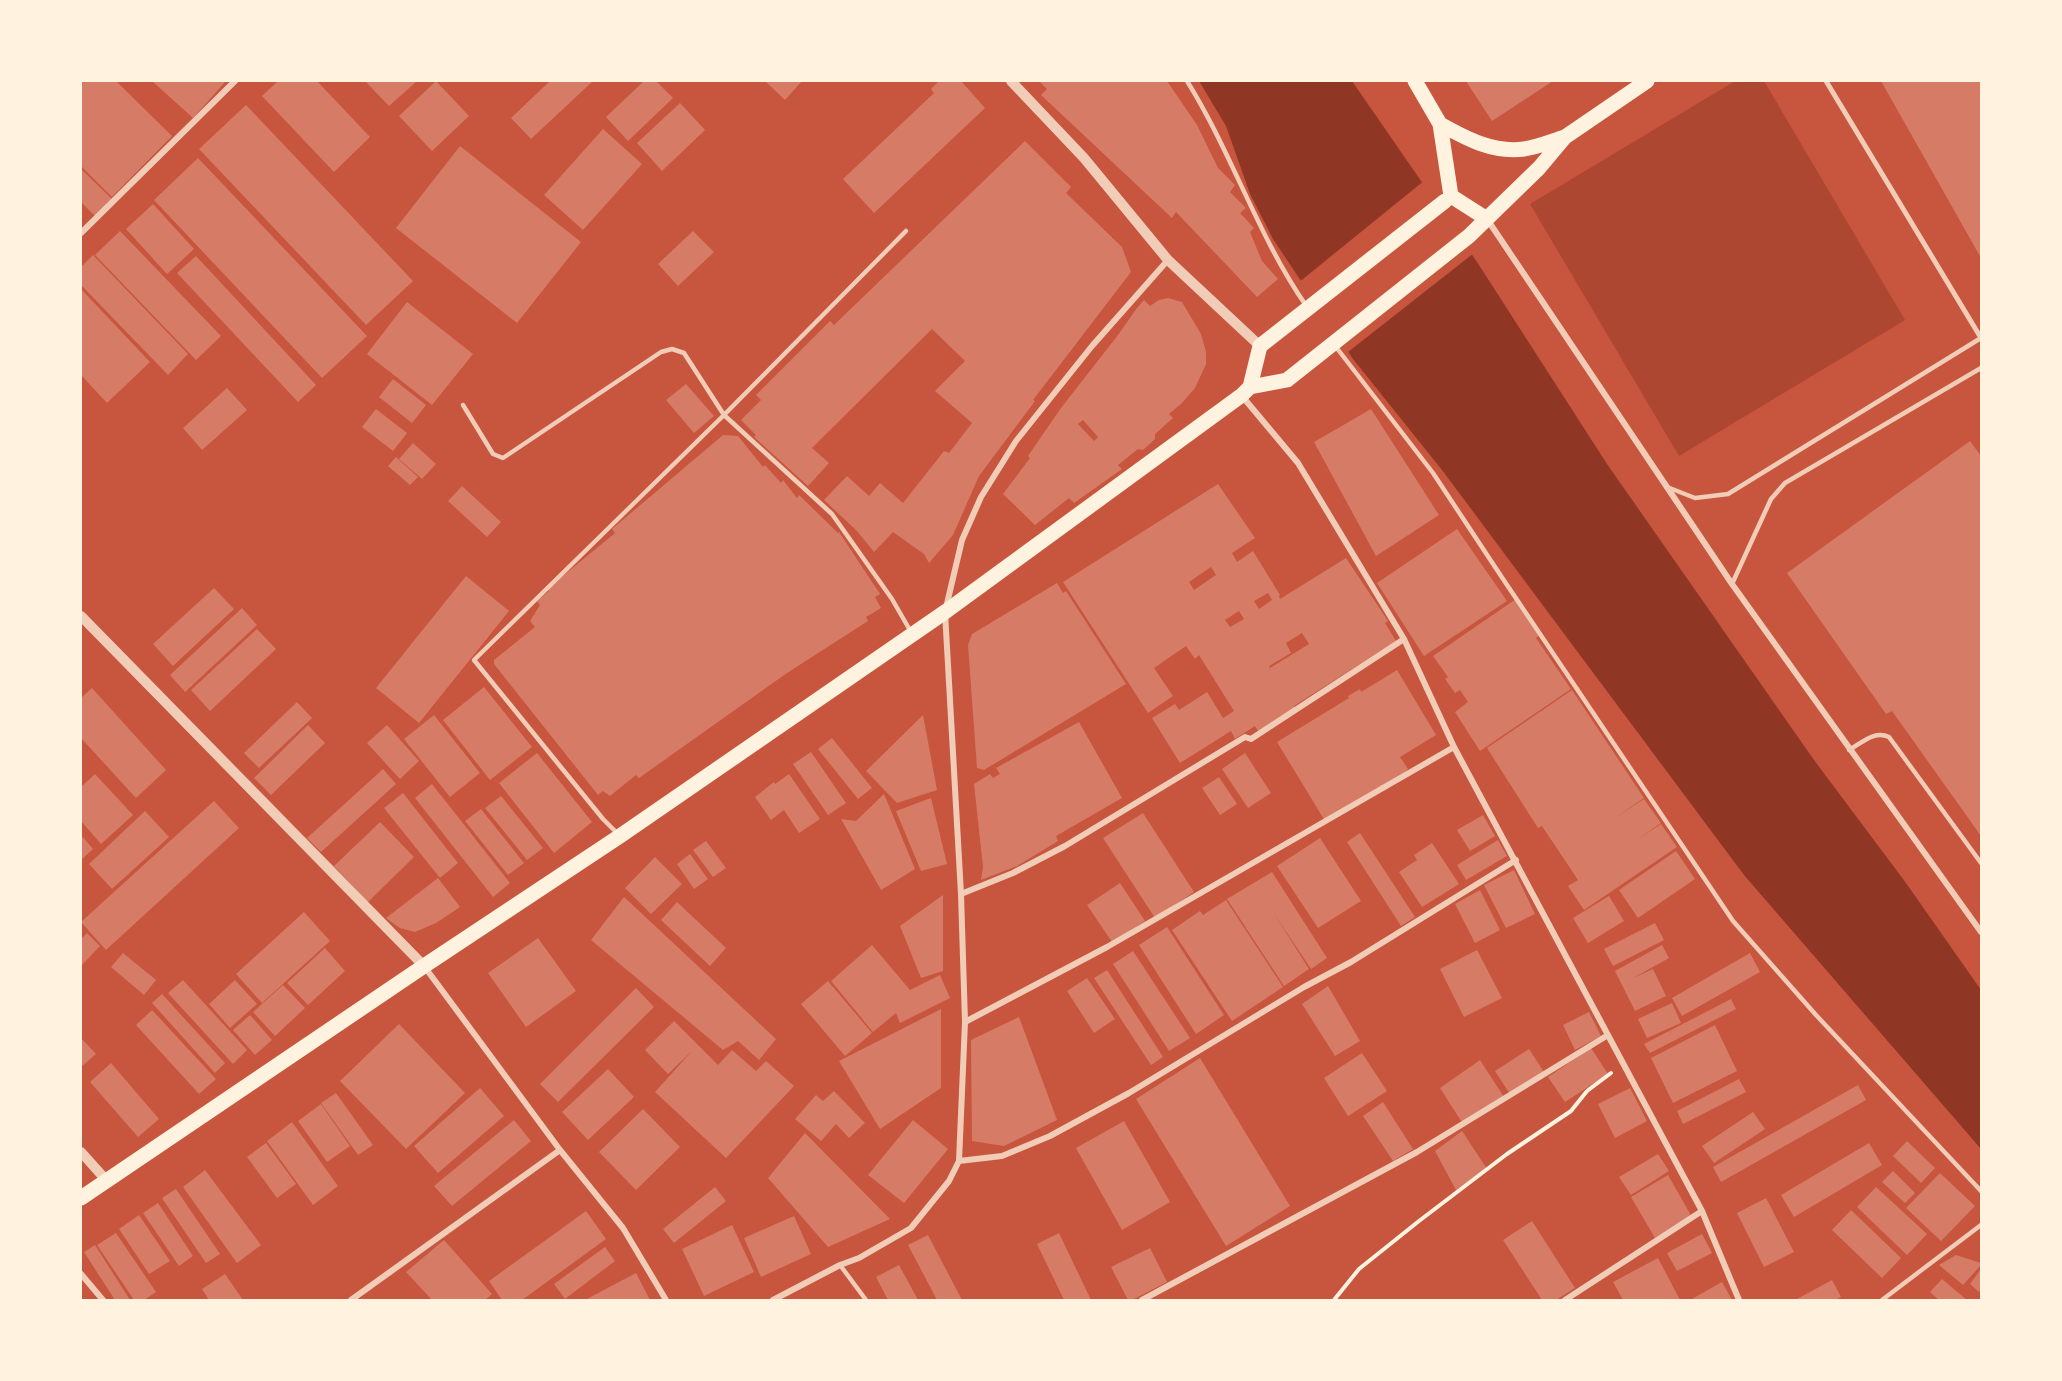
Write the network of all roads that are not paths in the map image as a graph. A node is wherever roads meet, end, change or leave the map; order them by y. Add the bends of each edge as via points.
1 (235, 81) edge
2 (1011, 81) edge
3 (1187, 81) edge
4 (1415, 81) edge
5 (1647, 81) edge
6 (1826, 81) edge
7 (1440, 124) junction
8 (1565, 137) junction
9 (1448, 199) junction
10 (1487, 219) junction
11 (906, 231) dead end
12 (81, 233) edge
13 (1167, 260) junction
14 (1309, 306) junction
15 (1981, 338) edge
16 (1336, 342) junction
17 (1260, 346) junction
18 (1981, 368) edge
19 (1246, 391) junction
20 (463, 405) dead end
21 (724, 415) junction
22 (1667, 487) junction
23 (1732, 584) junction
24 (945, 612) junction
25 (81, 616) edge
26 (912, 634) junction
27 (1404, 639) junction
28 (1454, 747) junction
29 (1850, 750) junction
30 (620, 836) junction
31 (1516, 860) junction
32 (1981, 863) edge
33 (962, 894) junction
34 (1981, 932) edge
35 (424, 966) junction
36 (965, 1022) junction
37 (1608, 1035) junction
38 (560, 1150) junction
39 (81, 1152) edge
40 (959, 1161) junction
41 (107, 1181) junction
42 (1981, 1191) edge
43 (81, 1198) edge
44 (1702, 1211) junction
45 (1981, 1225) edge
46 (840, 1265) junction
47 (81, 1274) edge
48 (104, 1300) edge
49 (351, 1300) edge
50 (666, 1300) edge
51 (773, 1300) edge
52 (866, 1300) edge
53 (1142, 1300) edge
54 (1565, 1300) edge
55 (1739, 1300) edge
56 (1882, 1300) edge

1 - 12 street
2 - 13 street via 1084,158
3 - 14 lane via 1290,284
4 - 7 main road
5 - 8 main road
6 - 15 street
7 - 8 main road via 1495,149 1524,149
7 - 9 main road
8 - 10 main road
9 - 10 main road
9 - 14 main road
10 - 16 main road
10 - 22 street
11 - 21 lane
13 - 17 street
13 - 24 street via 1016,441 981,497 962,540
14 - 17 main road
15 - 22 lane via 1728,494 1695,498
16 - 19 main road via 1287,380
16 - 42 lane via 1434,473 1733,921
17 - 19 main road
18 - 23 lane via 1785,483 1763,514
19 - 24 main road
19 - 27 street via 1298,463
20 - 21 lane via 493,454 503,458 661,352 672,349 684,353
21 - 26 lane via 832,514
21 - 30 lane via 474,660
22 - 23 street
23 - 29 street
24 - 26 main road
24 - 33 street
25 - 35 street
26 - 30 main road
27 - 28 street
27 - 33 street via 1251,739 1245,737 1065,846
28 - 31 street
28 - 36 street via 1107,947
29 - 32 lane via 1875,735 1889,737
29 - 34 street
30 - 35 main road
31 - 37 street
31 - 40 street via 1351,962 1060,1131 1002,1156
33 - 36 street
35 - 38 street
35 - 41 main road
36 - 40 street
37 - 44 street
37 - 53 street via 1417,1152
38 - 49 street
38 - 50 street via 623,1228
39 - 41 street
40 - 46 street via 949,1181 912,1228
41 - 43 main road
44 - 54 street
44 - 55 street
45 - 56 lane
46 - 51 street
46 - 52 lane
47 - 48 street

